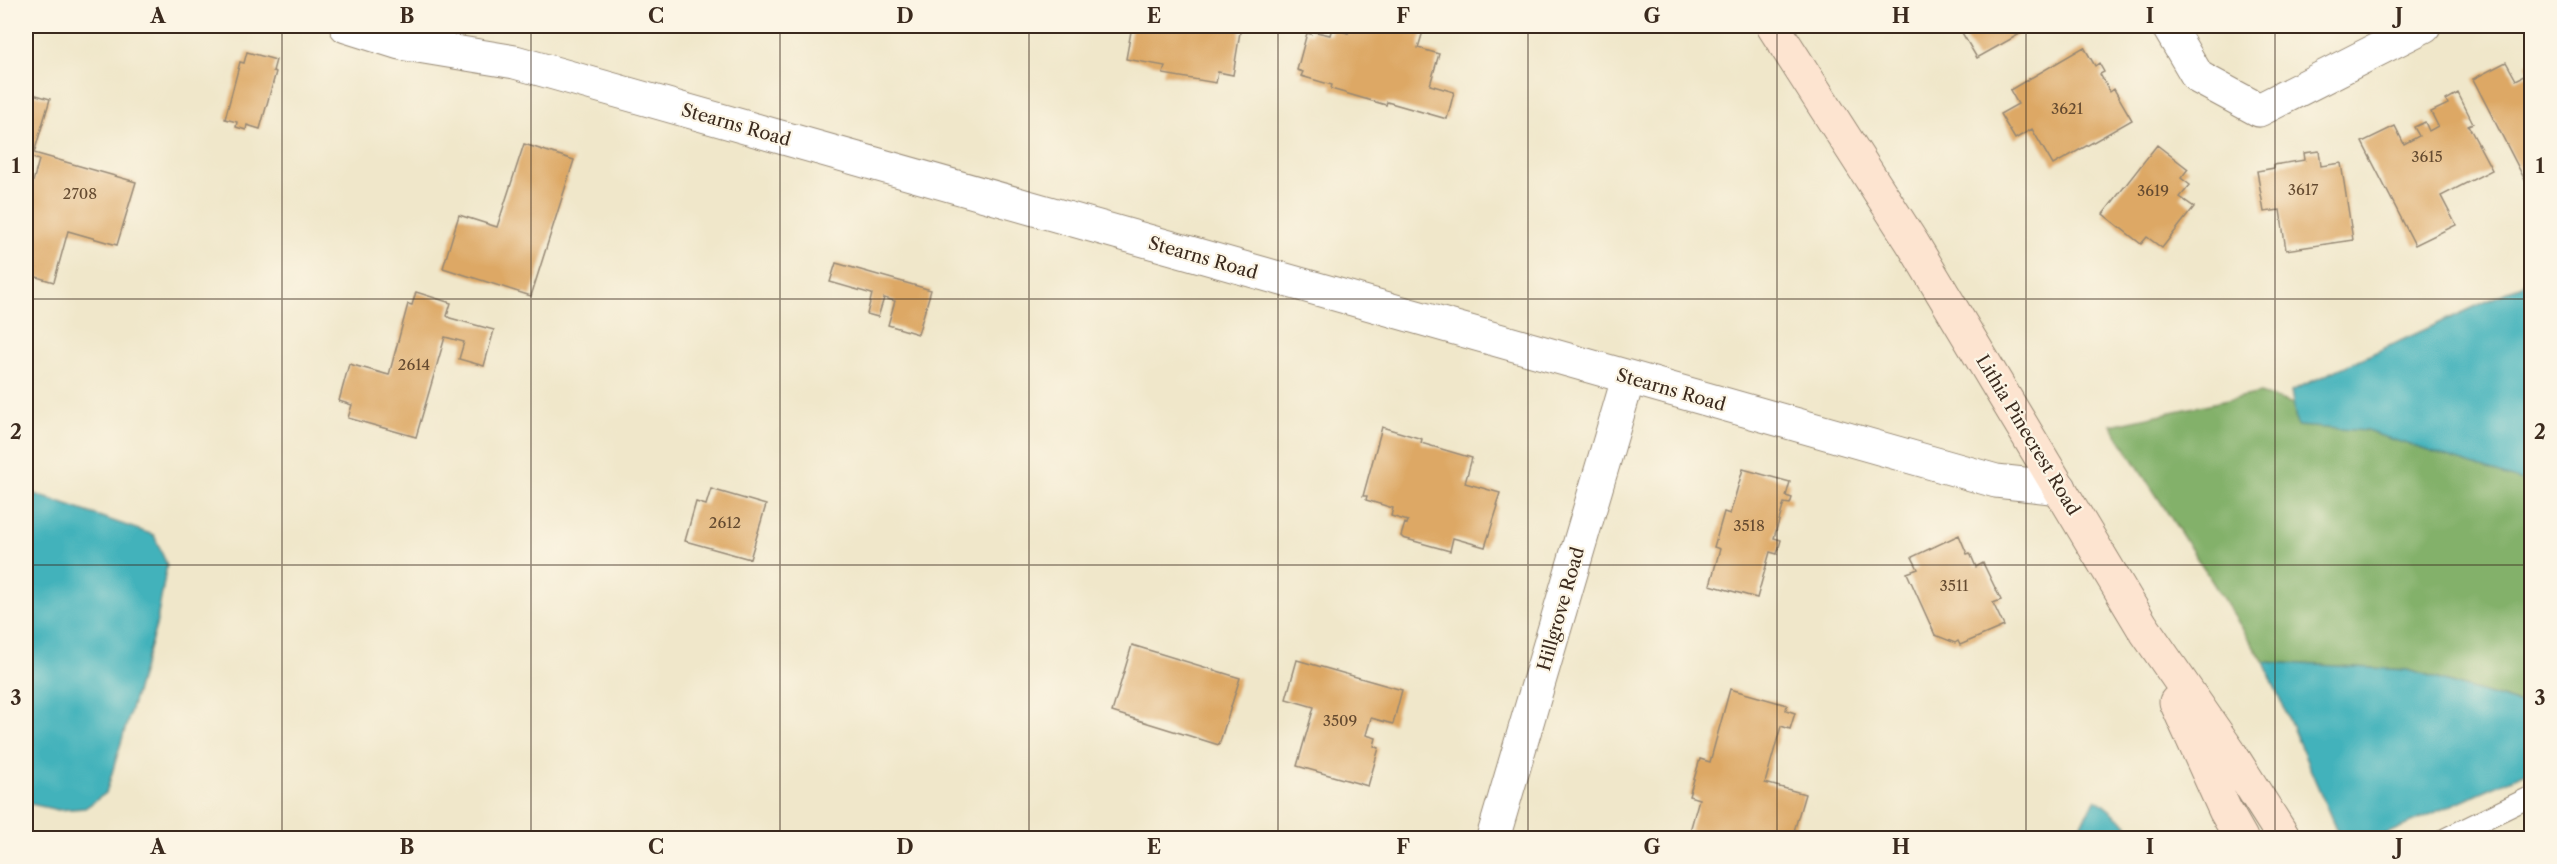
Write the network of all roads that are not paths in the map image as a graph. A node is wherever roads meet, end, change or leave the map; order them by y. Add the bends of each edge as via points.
1 (346, 26) edge
2 (1773, 26) edge
3 (1791, 26) edge
4 (2168, 26) edge
5 (2424, 26) edge
6 (1913, 244) junction
7 (1628, 378) junction
8 (2060, 488) junction
9 (2142, 626) junction
10 (2532, 796) edge
11 (1493, 838) edge
12 (2241, 838) edge
13 (2284, 838) edge
14 (2446, 838) edge

1 - 7 street, Stearns Road via 400,43 515,62
2 - 6 main road, Lithia Pinecrest Road
3 - 6 main road, Lithia Pinecrest Road
4 - 5 street via 2198,76 2259,110
6 - 8 main road, Lithia Pinecrest Road
7 - 8 street, Stearns Road via 1995,481
7 - 11 street, Hillgrove Road
8 - 9 main road, Lithia Pinecrest Road
9 - 12 main road, Lithia Pinecrest Road
9 - 13 main road, Lithia Pinecrest Road
10 - 14 lane

